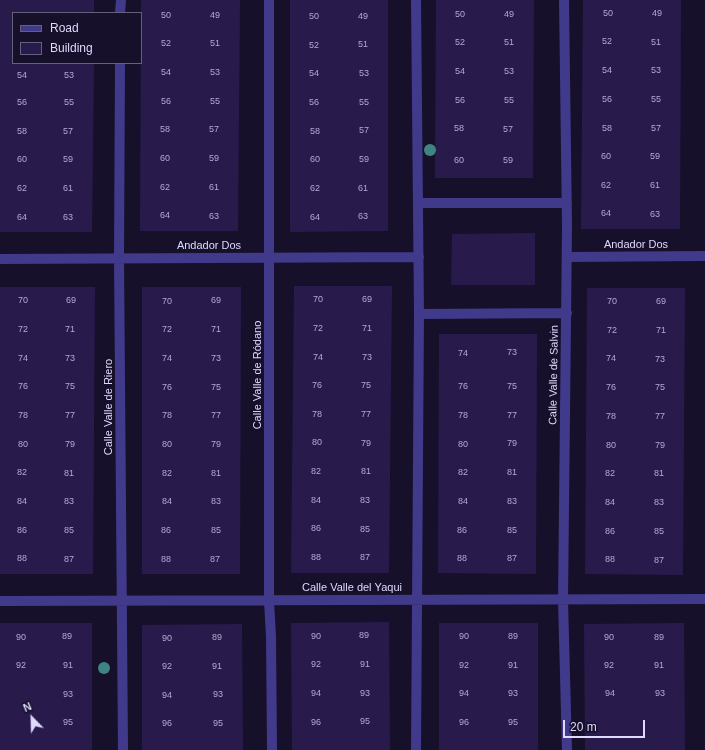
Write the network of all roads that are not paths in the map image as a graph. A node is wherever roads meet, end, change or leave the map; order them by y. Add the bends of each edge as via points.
1 (120, 0) edge
2 (269, 0) edge
3 (416, 0) edge
4 (564, 0) edge
5 (120, 12) edge
6 (120, 64) edge
7 (418, 203) junction
8 (567, 203) junction
9 (705, 256) edge
10 (419, 257) junction
11 (567, 257) junction
12 (119, 258) junction
13 (270, 258) junction
14 (0, 259) edge
15 (566, 313) junction
16 (419, 314) junction
17 (705, 599) edge
18 (418, 600) junction
19 (563, 600) junction
20 (122, 601) junction
21 (269, 601) junction
22 (0, 602) edge
23 (123, 750) edge
24 (272, 750) edge
25 (416, 750) edge
26 (567, 750) edge

1 - 5 street
2 - 13 street, Calle Valle de Ródano
3 - 7 street
4 - 8 street, Calle Valle de Salvin
6 - 12 street, Calle Valle de Riero
7 - 8 street
7 - 10 street
8 - 11 street, Calle Valle de Salvin
9 - 11 street, Andador Dos
10 - 13 street, Andador Dos
10 - 16 street
11 - 15 street, Calle Valle de Salvin
12 - 13 street, Andador Dos
12 - 14 street, Andador Dos
12 - 20 street, Calle Valle de Riero
13 - 21 street, Calle Valle de Ródano
15 - 16 street
15 - 19 street, Calle Valle de Salvin
16 - 18 street
17 - 19 street, Calle Valle del Yaqui
18 - 19 street, Calle Valle del Yaqui
18 - 21 street, Calle Valle del Yaqui
18 - 25 street
19 - 26 street, Calle Valle de Salvin
20 - 21 street, Calle Valle del Yaqui
20 - 22 street, Calle Valle del Yaqui
20 - 23 street, Calle Valle de Riero
21 - 24 street, Calle Valle de Ródano

